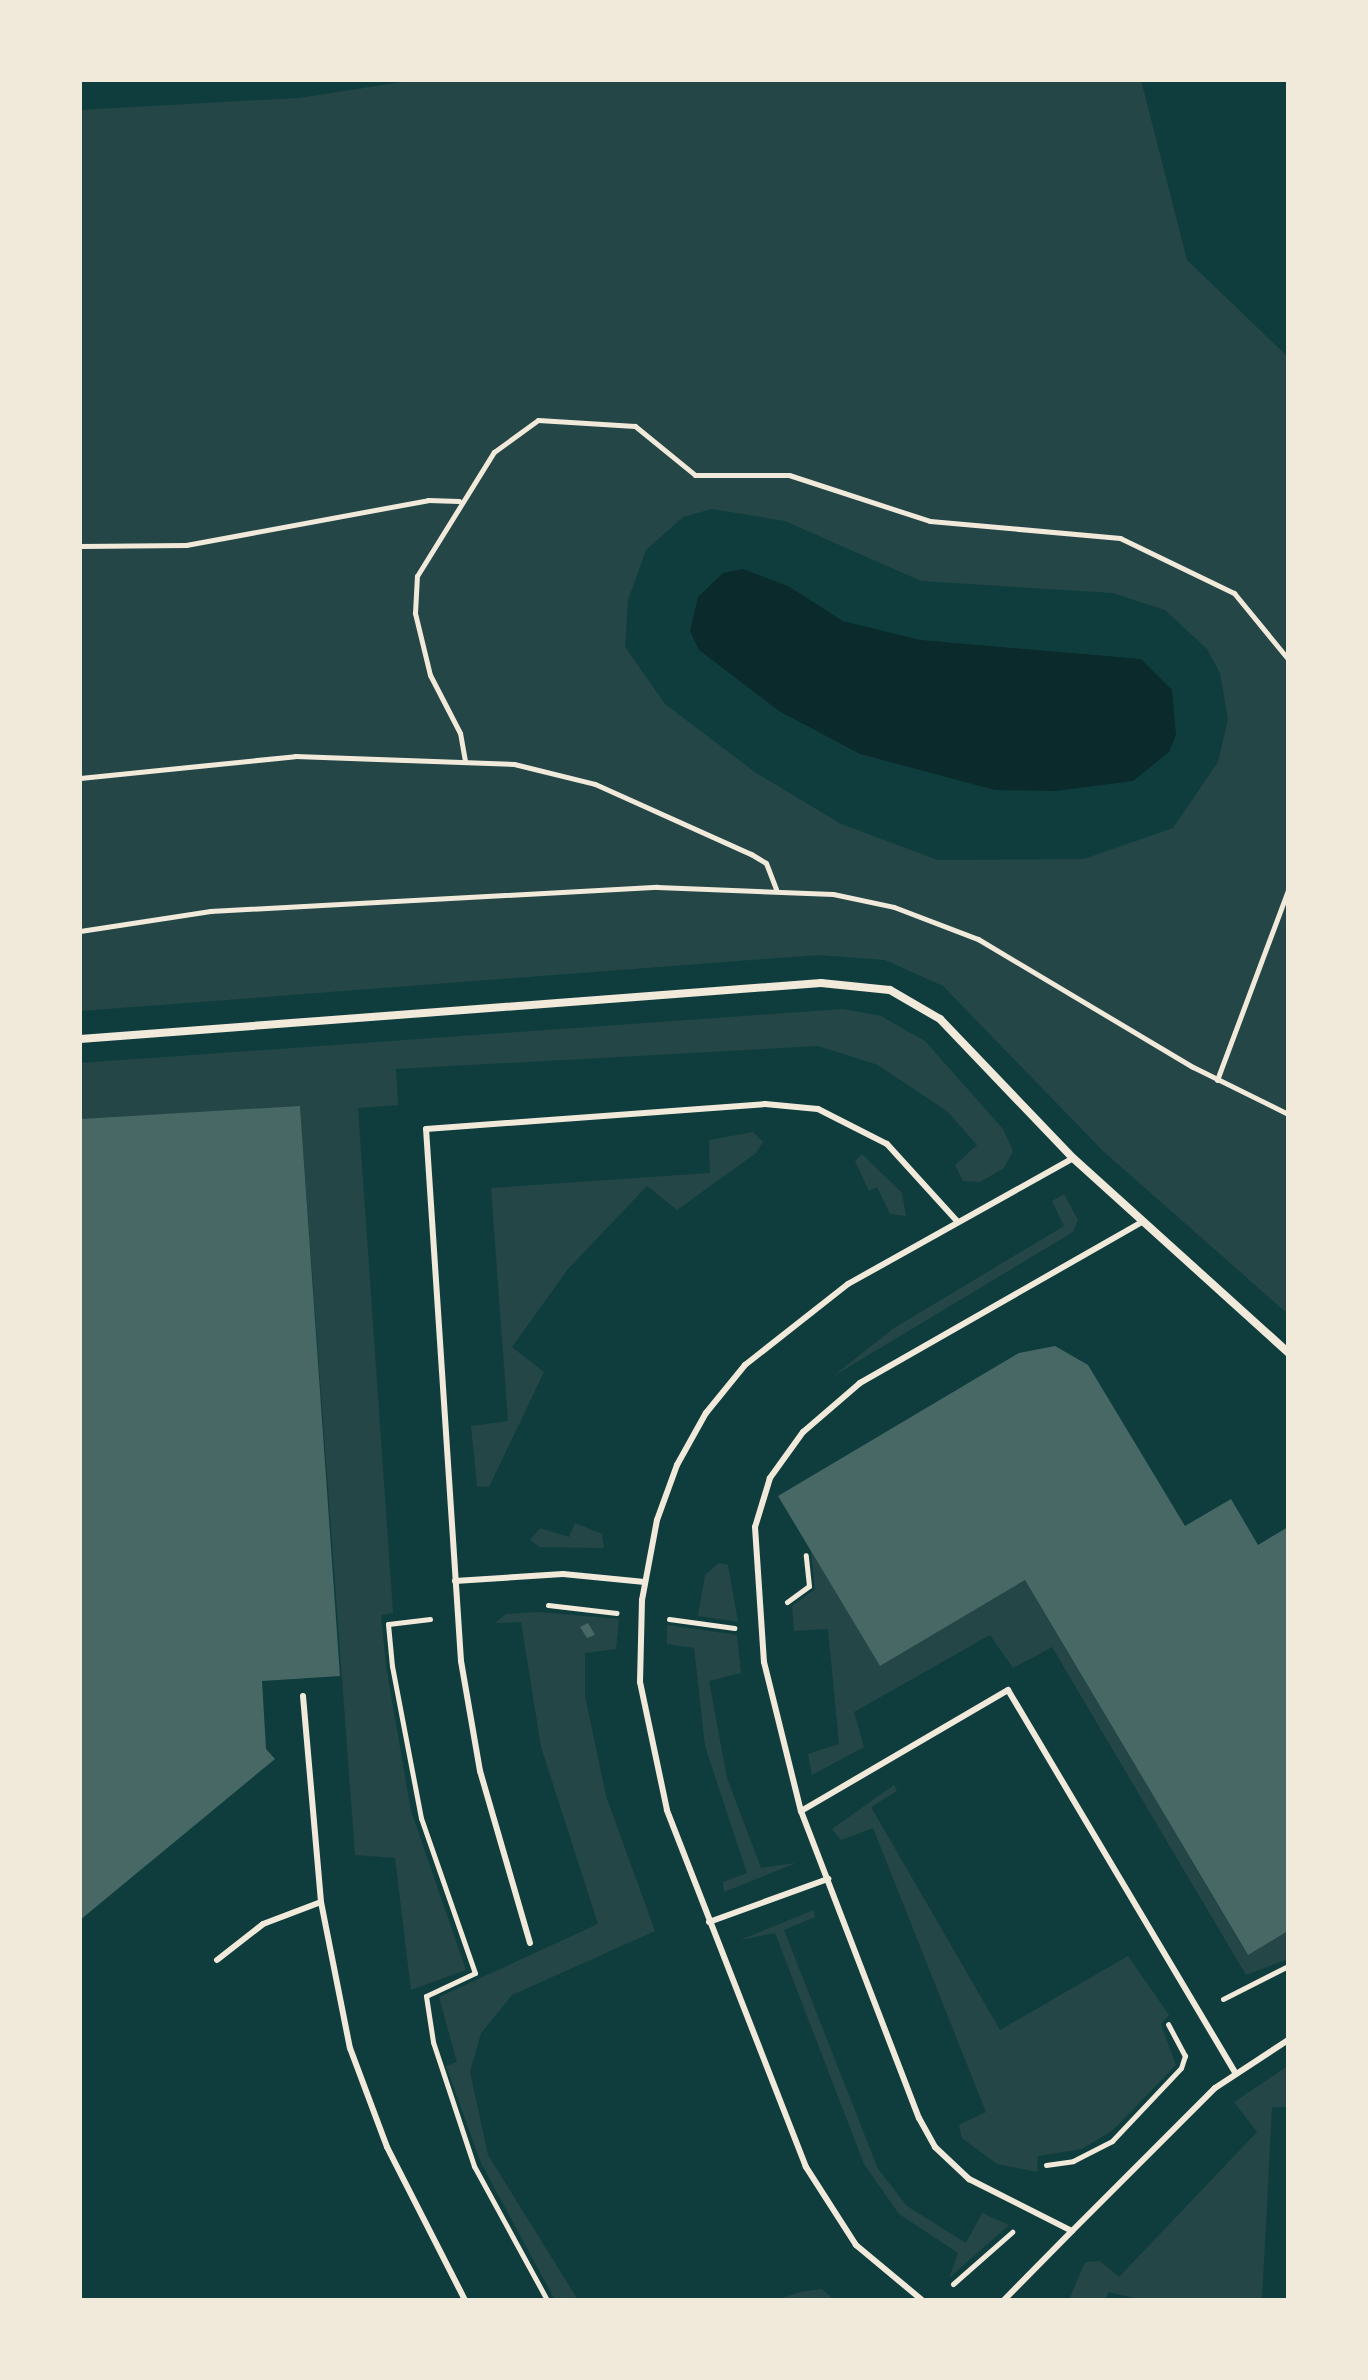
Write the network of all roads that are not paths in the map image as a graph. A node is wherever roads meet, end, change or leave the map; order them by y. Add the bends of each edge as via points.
1 (80, 1039) edge
2 (1073, 1158) junction
3 (958, 1222) junction
4 (1142, 1222) junction
5 (1288, 1352) edge
6 (455, 1581) junction
7 (645, 1582) junction
8 (303, 1696) dead end
9 (801, 1811) junction
10 (828, 1879) junction
11 (321, 1902) junction
12 (709, 1922) junction
13 (530, 1943) dead end
14 (217, 1960) dead end
15 (1288, 2040) edge
16 (1235, 2073) junction
17 (1072, 2231) junction
18 (465, 2300) edge
19 (922, 2300) edge
20 (1004, 2300) edge

1 - 2 street via 857,983 928,1009
2 - 3 lane
2 - 4 street
3 - 6 lane via 887,1144 818,1109 765,1104 426,1129
3 - 7 lane via 821,1301 724,1388 677,1465
4 - 5 street
4 - 9 lane via 842,1395 770,1478 755,1527 753,1583 776,1728
6 - 7 lane via 563,1574
6 - 13 lane via 472,1737
7 - 12 lane via 639,1653 647,1732
8 - 11 lane
9 - 10 lane
9 - 16 lane via 1008,1690
10 - 12 lane
10 - 17 lane via 935,2147 969,2179
11 - 14 lane via 263,1924
11 - 18 lane via 364,2090
12 - 19 lane via 817,2190 856,2245
15 - 16 lane
16 - 17 lane
17 - 20 lane

